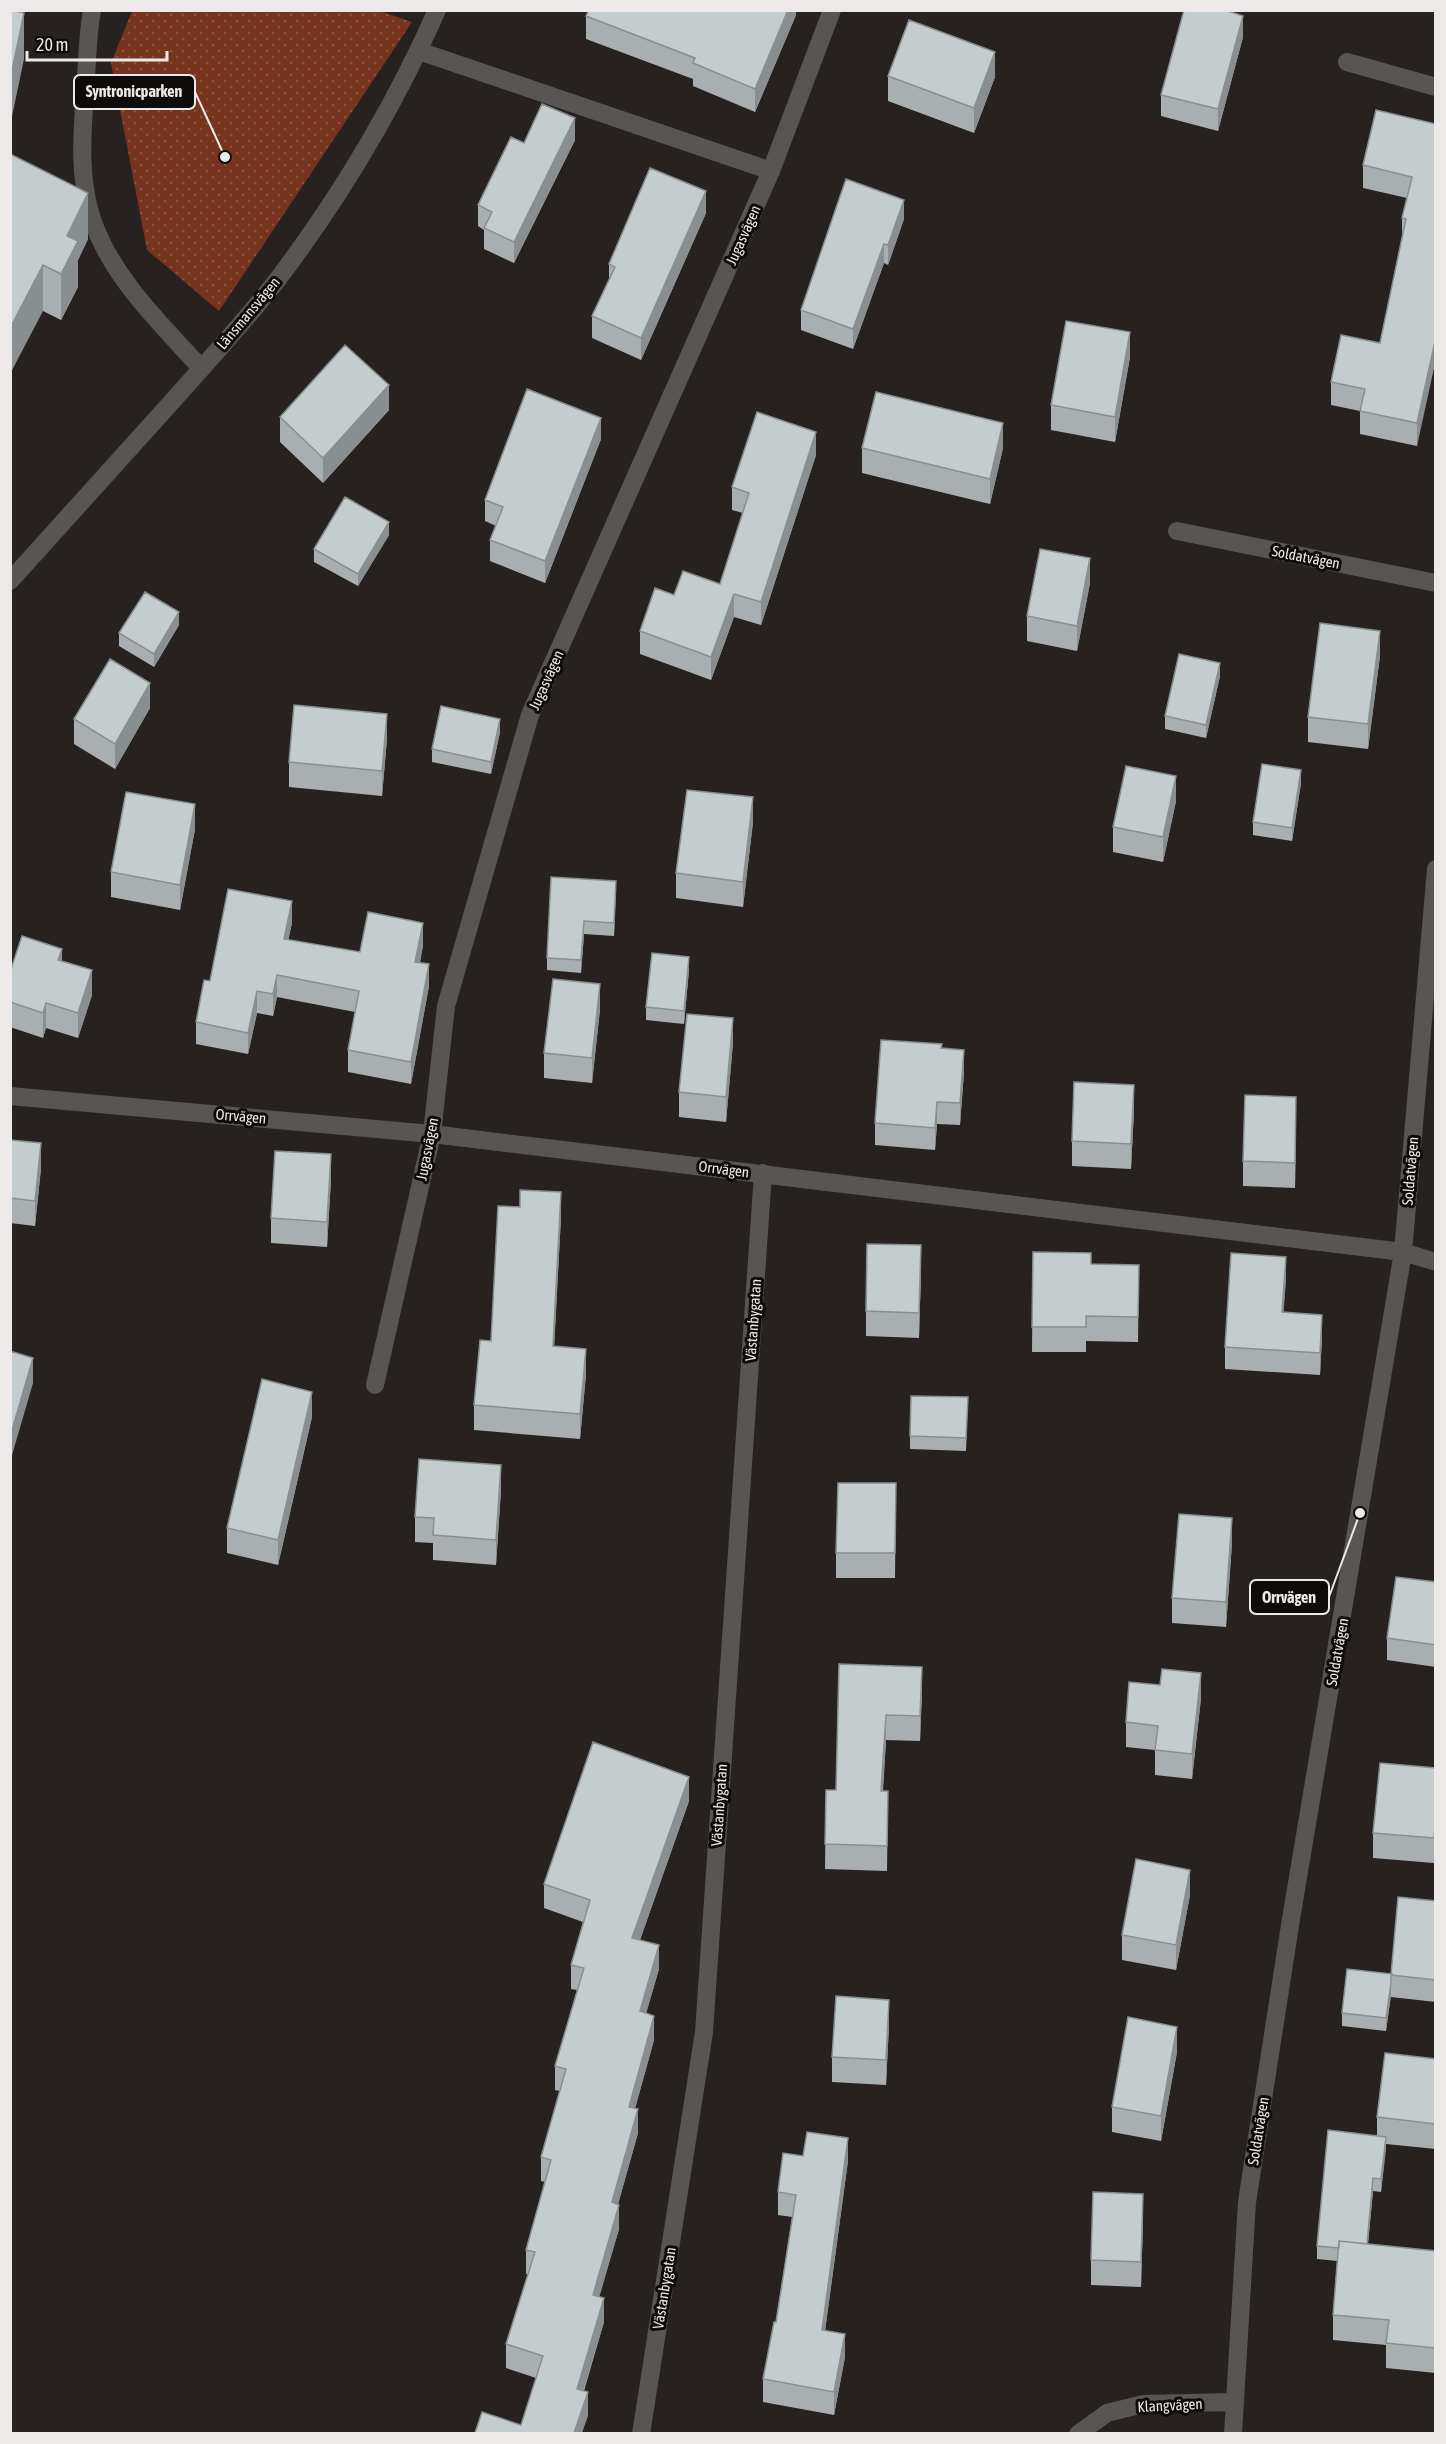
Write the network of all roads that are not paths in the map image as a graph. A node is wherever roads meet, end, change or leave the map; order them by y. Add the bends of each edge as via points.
1 (92, 10) edge
2 (437, 10) edge
3 (832, 10) edge
4 (419, 51) junction
5 (1347, 62) dead end
6 (1436, 87) edge
7 (771, 171) junction
8 (201, 368) junction
9 (1177, 531) dead end
10 (10, 581) edge
11 (1436, 582) edge
12 (1436, 869) edge
13 (10, 1096) edge
14 (432, 1134) junction
15 (763, 1173) junction
16 (1403, 1252) junction
17 (1436, 1262) edge
18 (375, 1385) dead end
19 (1234, 2402) junction
20 (641, 2433) edge
21 (1078, 2433) edge
22 (1233, 2433) edge

1 - 8 street via 82,133 92,219 111,259 144,306
2 - 4 street, Länsmansvägen
3 - 7 street, Jugasvägen
4 - 7 street
4 - 8 street, Länsmansvägen via 320,219 277,280
5 - 6 street
7 - 14 street, Jugasvägen via 530,715 446,1006
8 - 10 street, Länsmansvägen
9 - 11 street, Soldatvägen
12 - 16 street, Soldatvägen
13 - 14 street, Orrvägen
14 - 15 street, Orrvägen
14 - 18 street, Jugasvägen
15 - 16 street, Orrvägen
15 - 20 street, Västanbygatan via 704,2031
16 - 17 street, Orrvägen
16 - 19 street, Soldatvägen via 1247,2202
19 - 21 street, Klangvägen via 1143,2404 1107,2413
19 - 22 street, Soldatvägen

